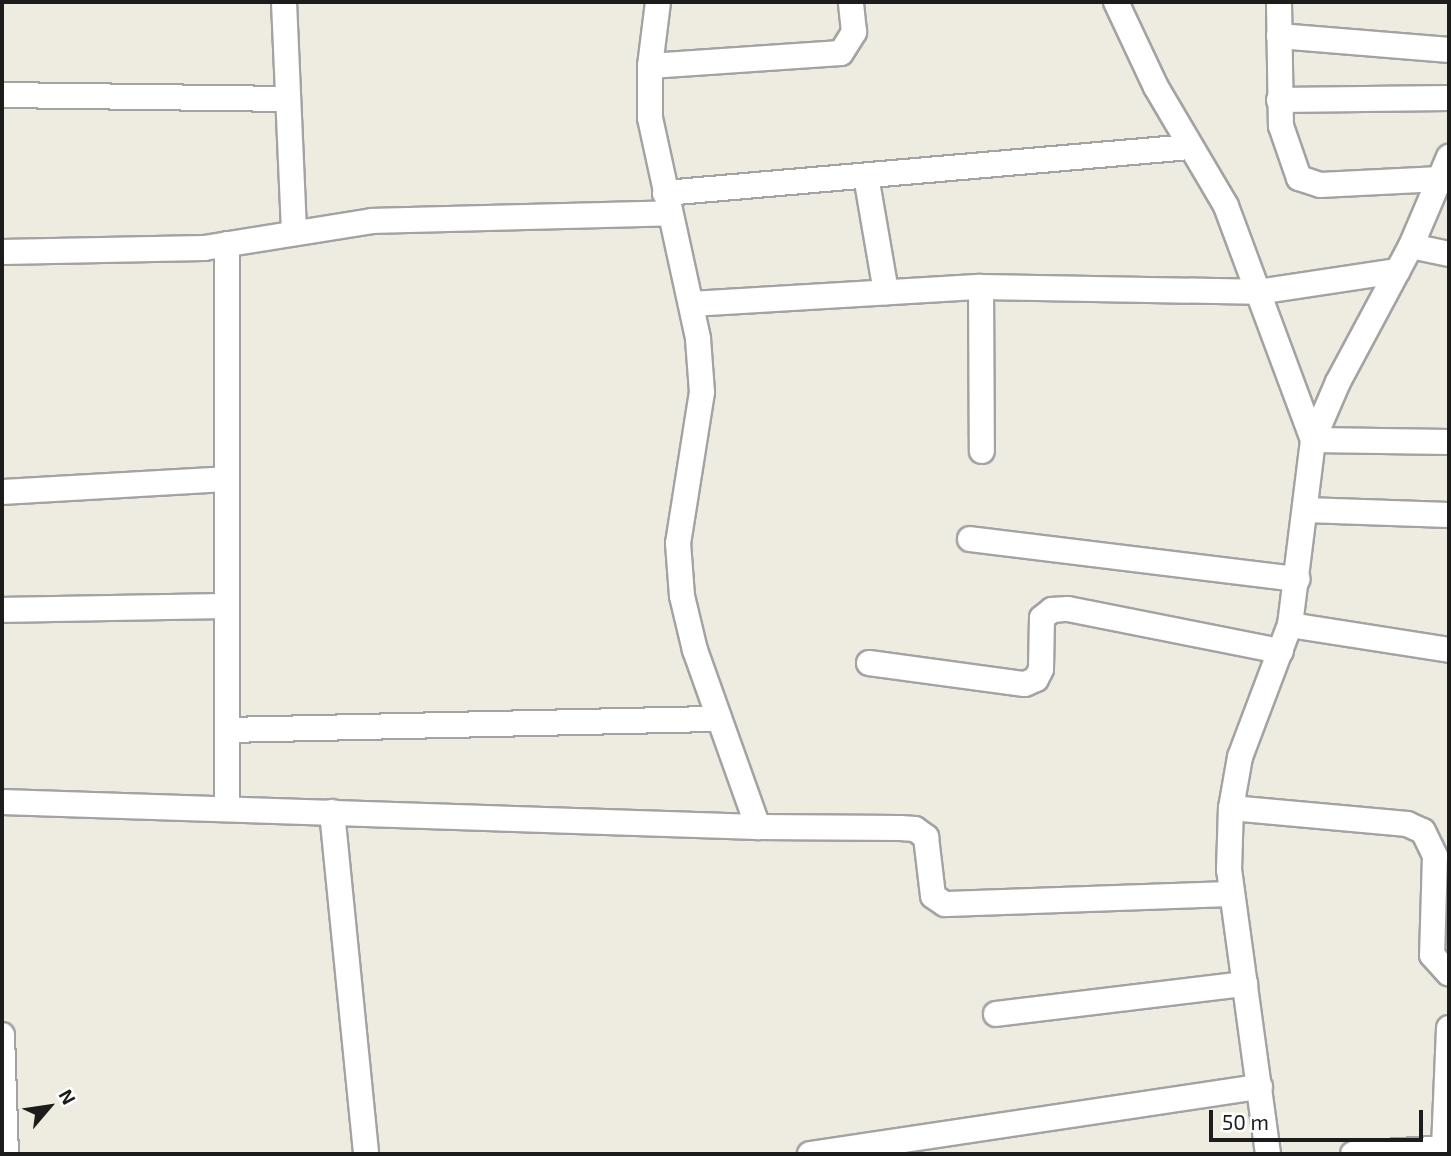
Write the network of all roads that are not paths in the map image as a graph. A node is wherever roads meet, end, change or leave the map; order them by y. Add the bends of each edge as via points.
1 (284, 2) edge
2 (658, 2) edge
3 (851, 2) edge
4 (1116, 2) edge
5 (1279, 2) edge
6 (1279, 36) junction
7 (1449, 50) edge
8 (650, 66) junction
9 (2, 95) edge
10 (1449, 98) edge
11 (288, 99) junction
12 (1279, 100) junction
13 (1190, 147) junction
14 (1445, 168) edge
15 (866, 176) junction
16 (668, 203) junction
17 (294, 233) junction
18 (228, 244) junction
19 (1411, 246) junction
20 (2, 252) edge
21 (1449, 254) edge
22 (1397, 271) junction
23 (981, 287) junction
24 (886, 292) junction
25 (1257, 292) junction
26 (691, 304) junction
27 (1313, 440) junction
28 (1449, 442) edge
29 (982, 451) dead end
30 (227, 479) junction
31 (2, 492) edge
32 (1305, 509) junction
33 (1449, 516) edge
34 (970, 539) dead end
35 (1298, 579) junction
36 (227, 606) junction
37 (2, 610) edge
38 (1290, 625) junction
39 (1449, 649) edge
40 (1281, 651) junction
41 (869, 663) dead end
42 (719, 719) junction
43 (227, 730) junction
44 (2, 802) edge
45 (228, 808) junction
46 (1231, 808) junction
47 (331, 812) junction
48 (758, 827) junction
49 (1232, 894) junction
50 (1449, 974) edge
51 (1245, 984) junction
52 (996, 1014) dead end
53 (1449, 1028) edge
54 (2, 1035) edge
55 (1260, 1087) junction
56 (1447, 1148) edge
57 (6, 1154) edge
58 (366, 1154) edge
59 (810, 1154) edge
60 (1268, 1154) edge
61 (1353, 1154) edge

1 - 11 street
2 - 8 street
3 - 8 street via 854,32 841,53
4 - 13 street
5 - 6 street
6 - 7 street
6 - 12 street
8 - 16 street via 650,118
9 - 11 street
10 - 12 street
11 - 17 street
12 - 14 street via 1288,156 1299,178 1320,184
13 - 15 street
13 - 25 street via 1226,206
14 - 19 street
15 - 16 street
15 - 24 street
16 - 17 street via 372,221
16 - 26 street
17 - 18 street
18 - 20 street via 151,252
18 - 30 street
19 - 21 street
19 - 22 street
22 - 25 street
22 - 27 street
23 - 24 street
23 - 25 street
23 - 29 street
24 - 26 street
25 - 27 street
26 - 42 street via 702,391 678,544 682,596
27 - 28 street
27 - 32 street
30 - 31 street
30 - 36 street
32 - 33 street
32 - 35 street
34 - 35 street
35 - 38 street
36 - 37 street
36 - 43 street
38 - 39 street
38 - 40 street
40 - 41 street via 1068,609 1052,610 1042,618 1041,669 1037,679 1025,684
40 - 46 street via 1240,757
42 - 43 street
42 - 48 street
43 - 45 street
44 - 45 street
45 - 47 street
46 - 49 street
46 - 50 street via 1407,824 1423,831 1435,856 1432,955
47 - 48 street
47 - 58 street
48 - 49 street via 915,829 926,837 933,896 945,904
49 - 51 street
51 - 52 street
51 - 55 street
53 - 56 street
54 - 57 street
55 - 59 street
55 - 60 street
56 - 61 street

